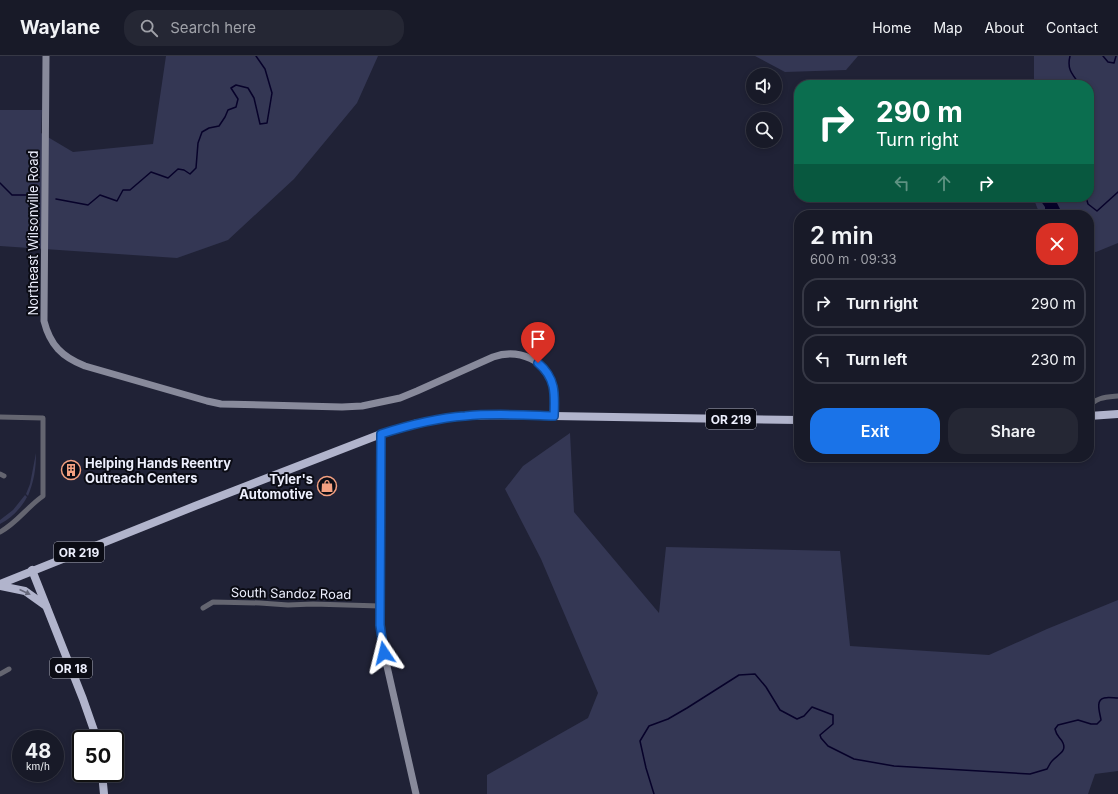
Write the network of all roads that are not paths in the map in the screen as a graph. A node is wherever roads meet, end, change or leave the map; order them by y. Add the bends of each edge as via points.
1 (46, 56) edge
2 (1118, 396) edge
3 (1094, 401) edge
4 (1118, 414) edge
5 (554, 416) junction
6 (1094, 416) edge
7 (0, 417) edge
8 (794, 420) edge
9 (381, 434) junction
10 (0, 532) edge
11 (32, 570) junction
12 (0, 585) edge
13 (46, 606) junction
14 (380, 606) junction
15 (203, 608) dead end
16 (9, 669) dead end
17 (0, 674) edge
18 (94, 730) edge
19 (103, 782) edge
20 (104, 794) edge
21 (416, 794) edge

1 - 5 main road, Northeast Wilsonville Road via 44,321 46,332 52,341 73,362 207,401 235,405 342,407 368,405 400,398 493,357 514,353 532,359 548,374 554,387
2 - 3 street
4 - 6 highway
5 - 8 highway, OR 219
5 - 9 highway, OR 219 via 456,416
7 - 10 street via 43,418 44,496
9 - 11 highway, OR 219
9 - 14 main road
11 - 12 highway, OR 219
11 - 13 highway, OR 18
12 -> 13 highway via 25,591
13 - 18 highway, OR 18
14 - 15 street, South Sandoz Road via 213,602
14 - 21 main road via 384,653
16 - 17 street
19 - 20 highway

